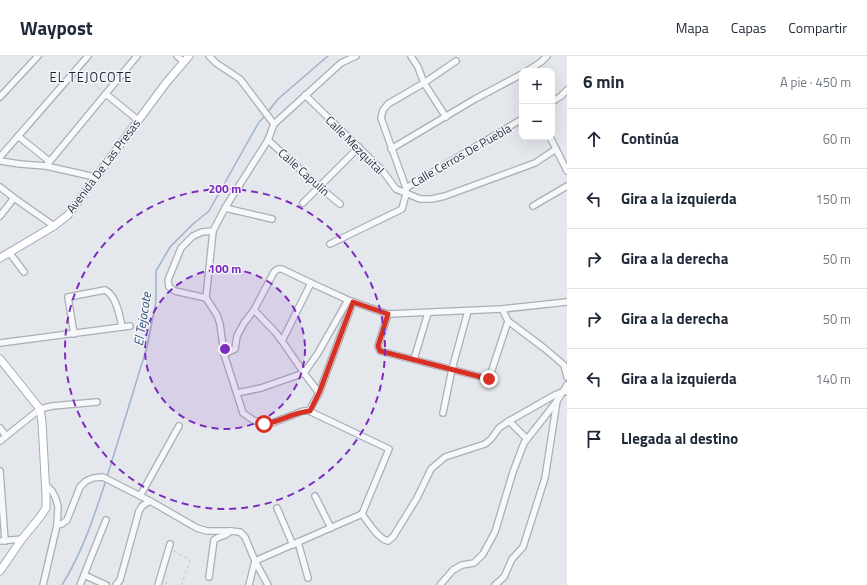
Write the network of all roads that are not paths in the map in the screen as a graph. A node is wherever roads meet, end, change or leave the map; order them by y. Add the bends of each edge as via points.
1 (38, 56) edge
2 (88, 56) edge
3 (137, 56) edge
4 (177, 56) edge
5 (209, 56) edge
6 (356, 56) edge
7 (411, 56) edge
8 (547, 56) edge
9 (186, 59) edge
10 (456, 61) dead end
11 (532, 68) edge
12 (519, 78) edge
13 (424, 83) junction
14 (567, 90) edge
15 (106, 94) junction
16 (304, 95) junction
17 (0, 97) edge
18 (555, 100) edge
19 (446, 118) junction
20 (138, 120) junction
21 (519, 122) edge
22 (274, 124) junction
23 (18, 136) junction
24 (268, 140) junction
25 (552, 140) edge
26 (358, 147) junction
27 (391, 149) junction
28 (556, 149) junction
29 (0, 157) edge
30 (0, 161) edge
31 (48, 164) junction
32 (567, 171) edge
33 (95, 177) junction
34 (318, 186) junction
35 (567, 186) edge
36 (0, 187) edge
37 (406, 191) junction
38 (14, 198) junction
39 (302, 203) dead end
40 (340, 204) dead end
41 (533, 206) dead end
42 (225, 208) junction
43 (0, 216) edge
44 (272, 219) dead end
45 (54, 226) junction
46 (213, 230) junction
47 (330, 244) dead end
48 (9, 252) junction
49 (0, 258) edge
50 (24, 272) dead end
51 (311, 283) junction
52 (206, 298) junction
53 (350, 301) junction
54 (567, 302) edge
55 (502, 309) junction
56 (254, 310) junction
57 (468, 311) junction
58 (428, 313) junction
59 (388, 314) junction
60 (508, 321) junction
61 (130, 326) dead end
62 (122, 327) junction
63 (74, 334) junction
64 (282, 342) junction
65 (0, 343) edge
66 (224, 354) junction
67 (0, 359) edge
68 (414, 359) junction
69 (566, 365) edge
70 (452, 369) junction
71 (304, 373) junction
72 (567, 377) edge
73 (566, 389) edge
74 (237, 393) junction
75 (319, 393) junction
76 (557, 401) junction
77 (97, 402) dead end
78 (40, 409) junction
79 (310, 411) junction
80 (443, 413) dead end
81 (509, 420) junction
82 (179, 426) dead end
83 (0, 428) edge
84 (6, 436) junction
85 (527, 439) junction
86 (0, 441) edge
87 (0, 471) edge
88 (46, 485) junction
89 (140, 496) junction
90 (315, 496) dead end
91 (150, 501) junction
92 (277, 508) dead end
93 (362, 514) junction
94 (106, 520) dead end
95 (57, 525) junction
96 (331, 528) junction
97 (231, 530) junction
98 (22, 539) junction
99 (3, 541) edge
100 (295, 543) junction
101 (169, 546) road end
102 (255, 561) junction
103 (0, 571) edge
104 (84, 575) junction
105 (209, 577) dead end
106 (308, 578) dead end
107 (42, 585) edge
108 (80, 585) edge
109 (106, 585) edge
110 (116, 585) edge
111 (158, 585) edge
112 (249, 585) edge
113 (268, 585) edge
114 (440, 585) edge
115 (495, 585) edge

1 - 17 street
2 - 23 street
3 - 15 street
4 - 9 street
5 - 22 street via 240,79
6 - 16 street via 341,63
7 - 13 street
8 - 11 street
9 - 20 main road, Avenida De Las Presas
10 - 13 street
12 - 19 street via 475,99
13 - 19 street
13 - 27 street via 388,104 383,110 380,118
14 - 18 street
15 - 20 street
15 - 31 street
16 - 22 street
16 - 26 street, Calle Mezquital
19 - 27 street
20 - 33 main road, Avenida De Las Presas
21 - 37 street, Calle Cerros De Puebla
22 - 24 street
23 - 29 street
23 - 31 street
24 - 34 street, Calle Capulín
24 - 42 street
25 - 28 street
26 - 34 street
26 - 37 street, Calle Mezquital via 382,170 396,189
27 - 37 street
28 - 32 street
28 - 37 street via 535,163 445,196 420,199
30 - 31 street
31 - 33 street
33 - 45 main road, Avenida De Las Presas via 68,215
34 - 39 street
34 - 40 street, Calle Capulín
35 - 41 street
36 - 38 street
37 - 47 street via 402,209
38 - 43 street
38 - 45 street
42 - 44 street
42 - 46 street
45 - 48 main road, Avenida De Las Presas
46 - 52 street
46 - 52 street via 193,236 181,248 168,280 169,287 175,291
48 - 49 main road, Avenida De Las Presas
48 - 50 street
51 - 53 street
51 - 56 street via 282,269 276,270
51 - 64 street
52 - 66 street via 220,324
53 - 59 street
53 - 71 street
53 - 75 street
54 - 55 street
55 - 57 street
55 - 60 street
56 - 64 street
56 - 66 street via 237,336 235,349
57 - 58 street
57 - 70 street
58 - 59 street
58 - 68 street
59 - 68 street via 378,346 380,351
60 - 69 street
60 - 70 street via 489,379
61 - 62 street
62 - 63 street
62 - 63 street via 118,308 109,292 105,290 68,297
63 - 65 street
64 - 71 street
66 - 74 street
67 - 78 main road
68 - 70 street
69 - 72 street
70 - 80 street
71 - 74 street via 261,388
71 - 75 street
73 - 76 street
73 - 81 street
74 - 79 street via 243,413 264,424
75 - 79 street
76 - 85 street
76 - 115 street via 545,478 523,548 512,559 504,577
77 - 78 street
78 - 84 street
78 - 88 main road
79 - 93 street via 389,449
81 - 85 street
81 - 93 street via 485,444 444,457 431,469 394,537 388,541 384,540
82 - 89 street
83 - 84 street
84 - 86 street
85 - 114 street via 513,472 495,532 483,554 474,563 453,570
87 - 99 street
88 - 95 street via 56,499
88 - 98 main road via 46,508
89 - 91 street
89 - 95 street via 103,478 93,478 80,487 67,520
90 - 96 street
91 - 97 street via 206,532
91 - 110 street via 139,511 120,580
92 - 100 street
93 - 96 street
94 - 104 street
95 - 107 street
96 - 100 street
97 - 102 street via 240,532 245,537
97 - 105 street via 214,540
98 - 99 street
98 - 103 main road
100 - 102 street
100 - 106 street
101 - 111 street
102 - 112 street
102 - 113 street
104 - 108 street
104 - 109 street

